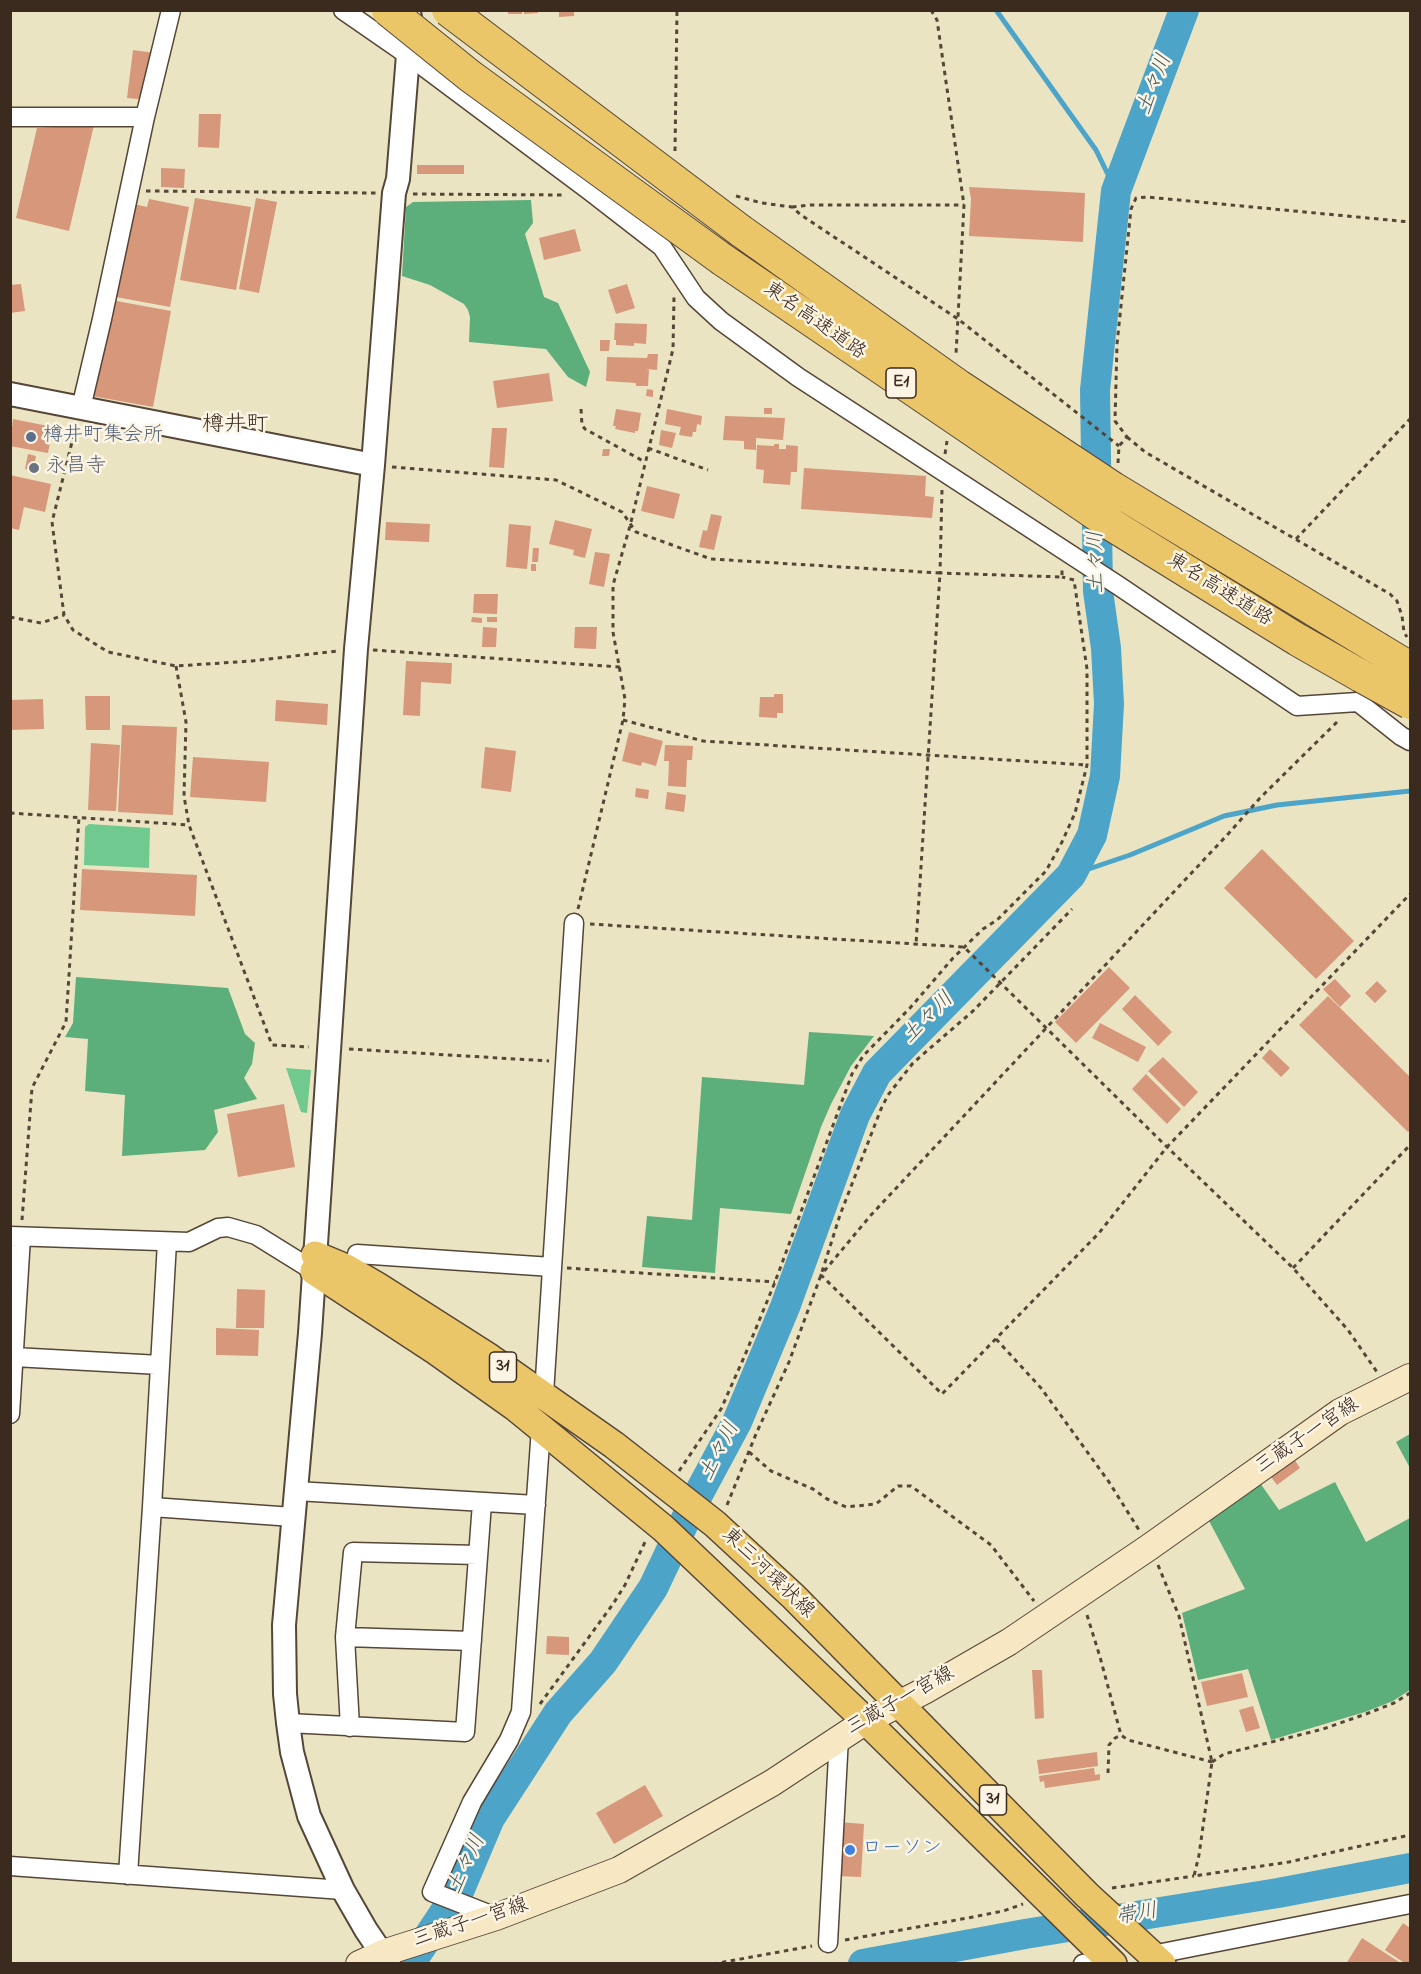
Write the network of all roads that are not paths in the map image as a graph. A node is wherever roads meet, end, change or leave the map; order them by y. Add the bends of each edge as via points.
1 (171, 10) edge
2 (343, 10) edge
3 (388, 10) edge
4 (410, 10) edge
5 (448, 10) edge
6 (408, 55) junction
7 (10, 117) edge
8 (145, 117) junction
9 (10, 394) edge
10 (81, 408) junction
11 (374, 465) junction
12 (1410, 654) edge
13 (1359, 689) junction
14 (1410, 703) edge
15 (1410, 741) edge
16 (574, 923) road end
17 (16, 1236) edge
18 (167, 1242) junction
19 (357, 1254) dead end
20 (315, 1263) junction
21 (552, 1267) junction
22 (14, 1357) junction
23 (160, 1365) junction
24 (1410, 1377) edge
25 (544, 1394) junction
26 (10, 1414) edge
27 (541, 1428) junction
28 (296, 1491) junction
29 (482, 1503) junction
30 (536, 1505) junction
31 (152, 1507) junction
32 (293, 1517) junction
33 (478, 1556) junction
34 (345, 1637) junction
35 (472, 1641) junction
36 (899, 1704) junction
37 (866, 1721) junction
38 (288, 1723) junction
39 (350, 1727) junction
40 (839, 1737) junction
41 (10, 1866) edge
42 (128, 1875) junction
43 (343, 1890) junction
44 (1410, 1904) edge
45 (496, 1917) junction
46 (828, 1943) road end
47 (388, 1956) edge
48 (1157, 1959) edge
49 (1102, 1962) edge
50 (359, 1964) edge

1 - 8 street
2 - 6 street
3 - 13 highway, 東名高速道路 / E1, bridge via 470,76 723,260 1112,525 1298,640
4 - 6 street
5 - 12 highway, 東名高速道路 / E1, bridge via 741,231 959,386 1082,467 1115,478 1377,648
6 - 11 street
6 - 13 street via 662,247 696,298 798,377 1297,706
7 - 8 street
8 - 10 street
9 - 10 street
10 - 11 street
11 - 20 street via 356,649
13 - 14 highway, 東名高速道路 / E1, bridge
13 - 15 street
16 - 21 street
17 - 18 street
17 - 22 street
18 - 20 street via 189,1242 228,1227 256,1235
18 - 23 street
19 - 21 street
20 - 25 main road, 東三河環状線 / 31 via 346,1268
20 - 27 main road, 東三河環状線 / 31
20 - 28 street
21 - 25 street
22 - 23 street
22 - 26 street
23 - 31 street
24 - 36 main road, 三蔵子一宮線 via 1340,1412 1009,1642
25 - 36 main road, 東三河環状線 / 31 via 717,1526 794,1597
27 - 30 street
27 - 37 main road, 東三河環状線 / 31 via 692,1554
28 - 29 street
28 - 32 street
29 - 30 street
29 - 33 street
30 - 45 street via 521,1712 472,1802 432,1892
31 - 32 street
31 - 42 street
32 - 38 street via 284,1625
33 - 34 street via 353,1552
33 - 35 street
34 - 35 street
34 - 39 street
35 - 39 street via 465,1732
36 - 37 main road, 三蔵子一宮線
36 - 48 main road, 東三河環状線 / 31 via 1087,1895
37 - 40 main road, 三蔵子一宮線
37 - 49 main road, 東三河環状線 / 31 via 1048,1897
38 - 39 street
38 - 43 street via 309,1816
40 - 45 main road, 三蔵子一宮線 via 772,1783 619,1870
40 - 46 street
41 - 42 street
42 - 43 street
43 - 47 street via 366,1930
44 - 48 street
45 - 47 main road, 三蔵子一宮線
47 - 50 main road, 三蔵子一宮線

